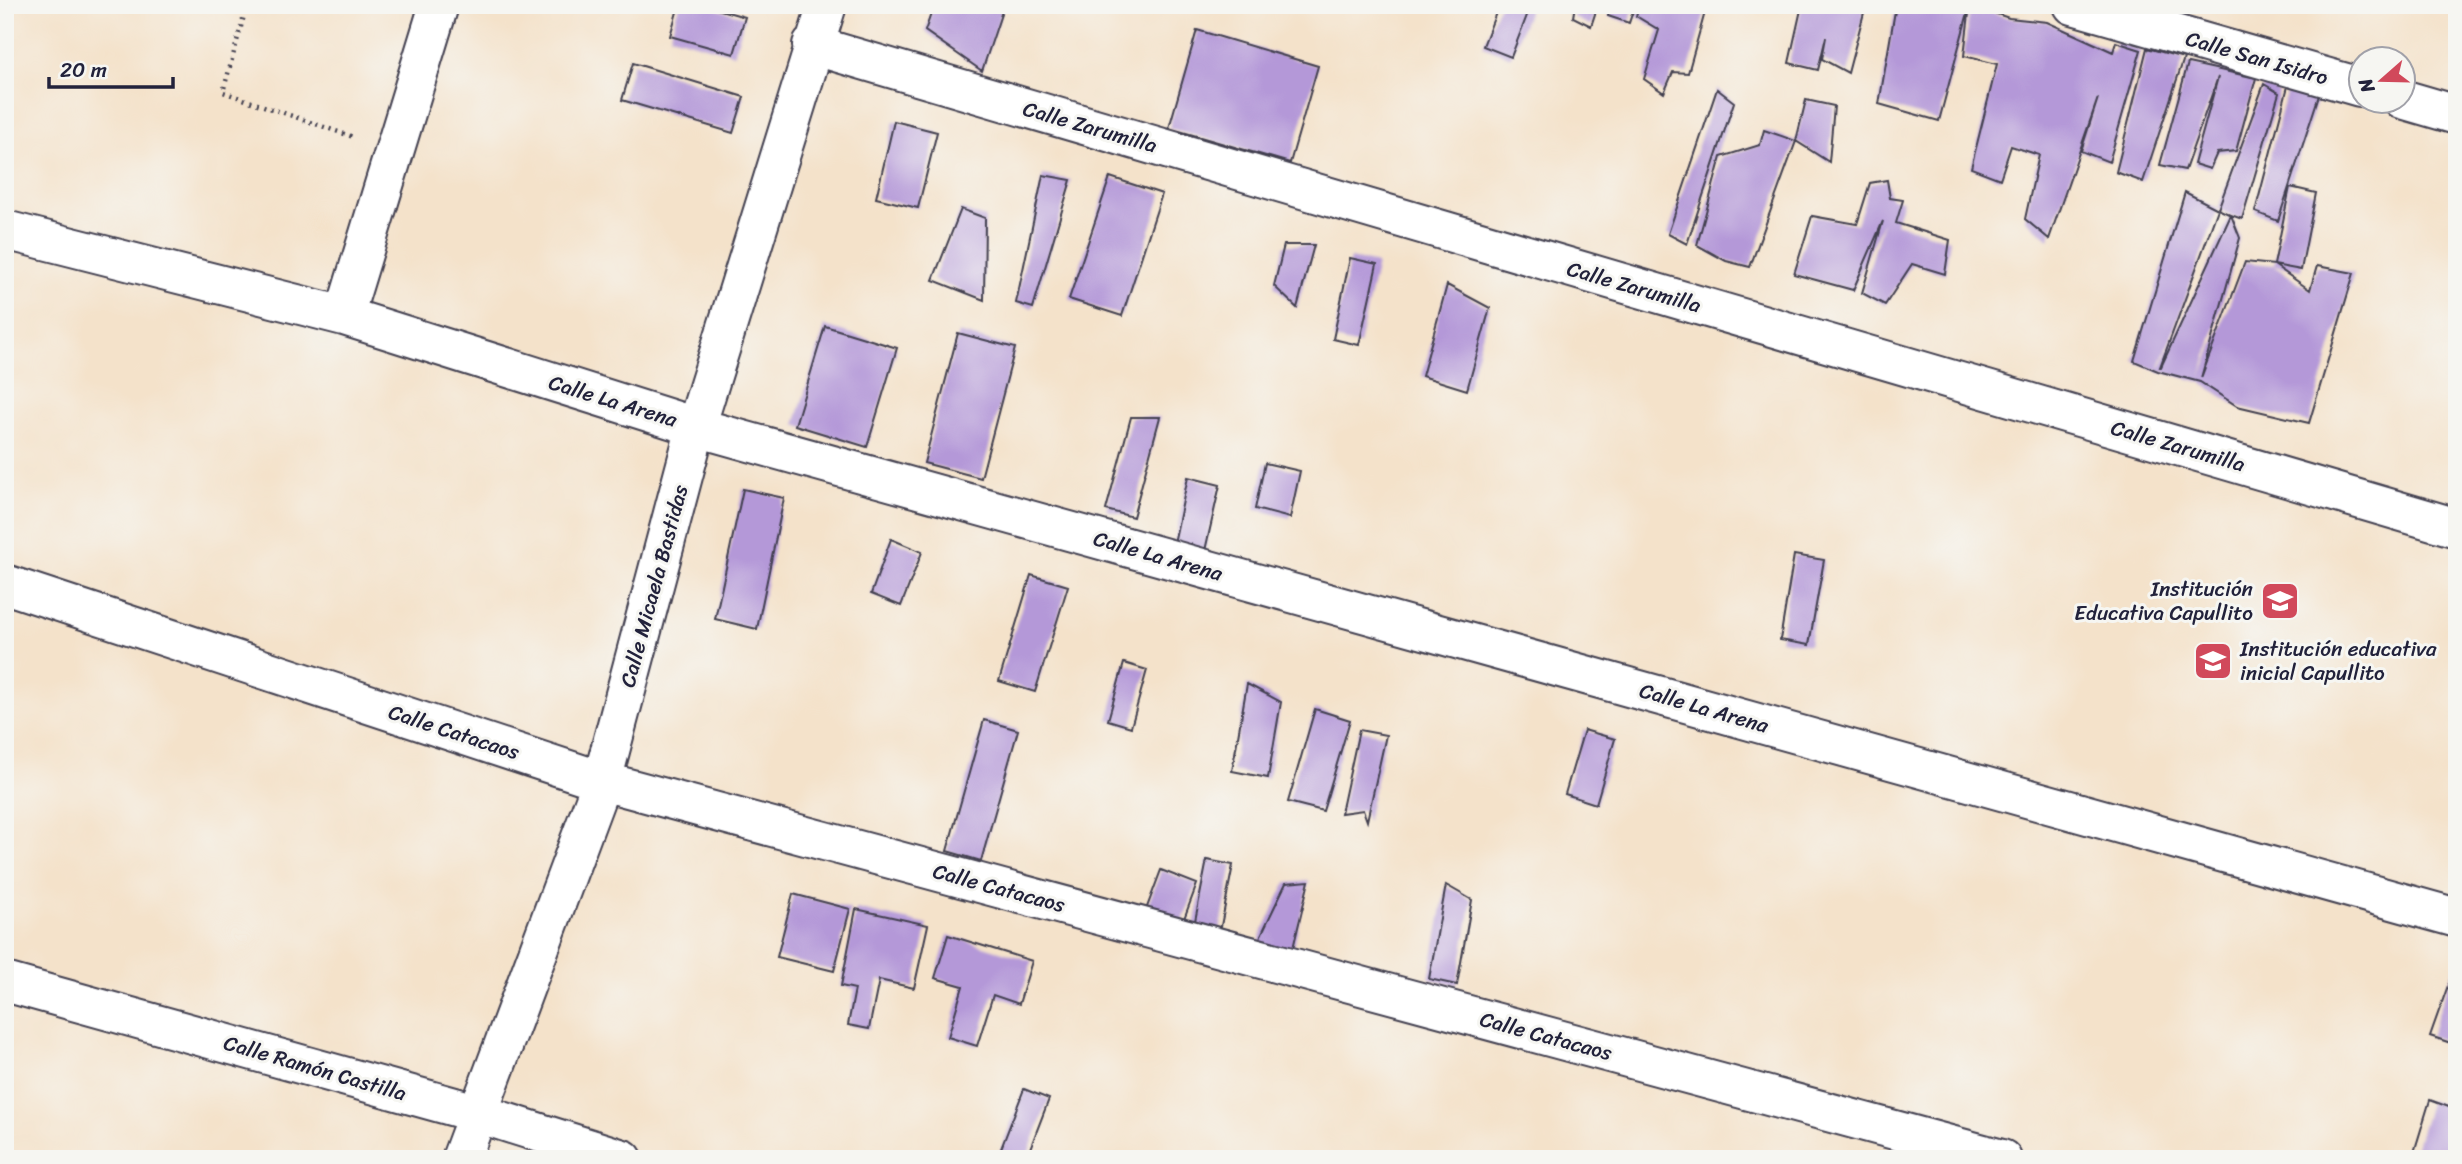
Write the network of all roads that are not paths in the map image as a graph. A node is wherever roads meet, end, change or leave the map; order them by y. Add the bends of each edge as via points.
1 (439, 5) edge
2 (827, 5) edge
3 (2073, 5) edge
4 (812, 46) junction
5 (2346, 83) edge
6 (2416, 103) edge
7 (2457, 115) edge
8 (5, 230) edge
9 (344, 316) junction
10 (696, 427) junction
11 (2457, 528) edge
12 (5, 584) edge
13 (602, 781) junction
14 (2457, 918) edge
15 (5, 982) edge
16 (480, 1114) junction
17 (461, 1159) edge
18 (623, 1159) edge
19 (2002, 1159) edge

1 - 9 street
2 - 4 street, Calle Micaela Bastidas
3 - 5 street, Calle San Isidro
4 - 10 street, Calle Micaela Bastidas
4 - 11 street, Calle Zarumilla
6 - 7 street
8 - 9 street, Calle La Arena
9 - 10 street, Calle La Arena
10 - 13 street, Calle Micaela Bastidas
10 - 14 street, Calle La Arena
12 - 13 street, Calle Catacaos
13 - 16 street, Calle Micaela Bastidas
13 - 19 street, Calle Catacaos
15 - 16 street, Calle Ramón Castilla
16 - 17 street, Calle Micaela Bastidas
16 - 18 street, Calle Ramón Castilla

